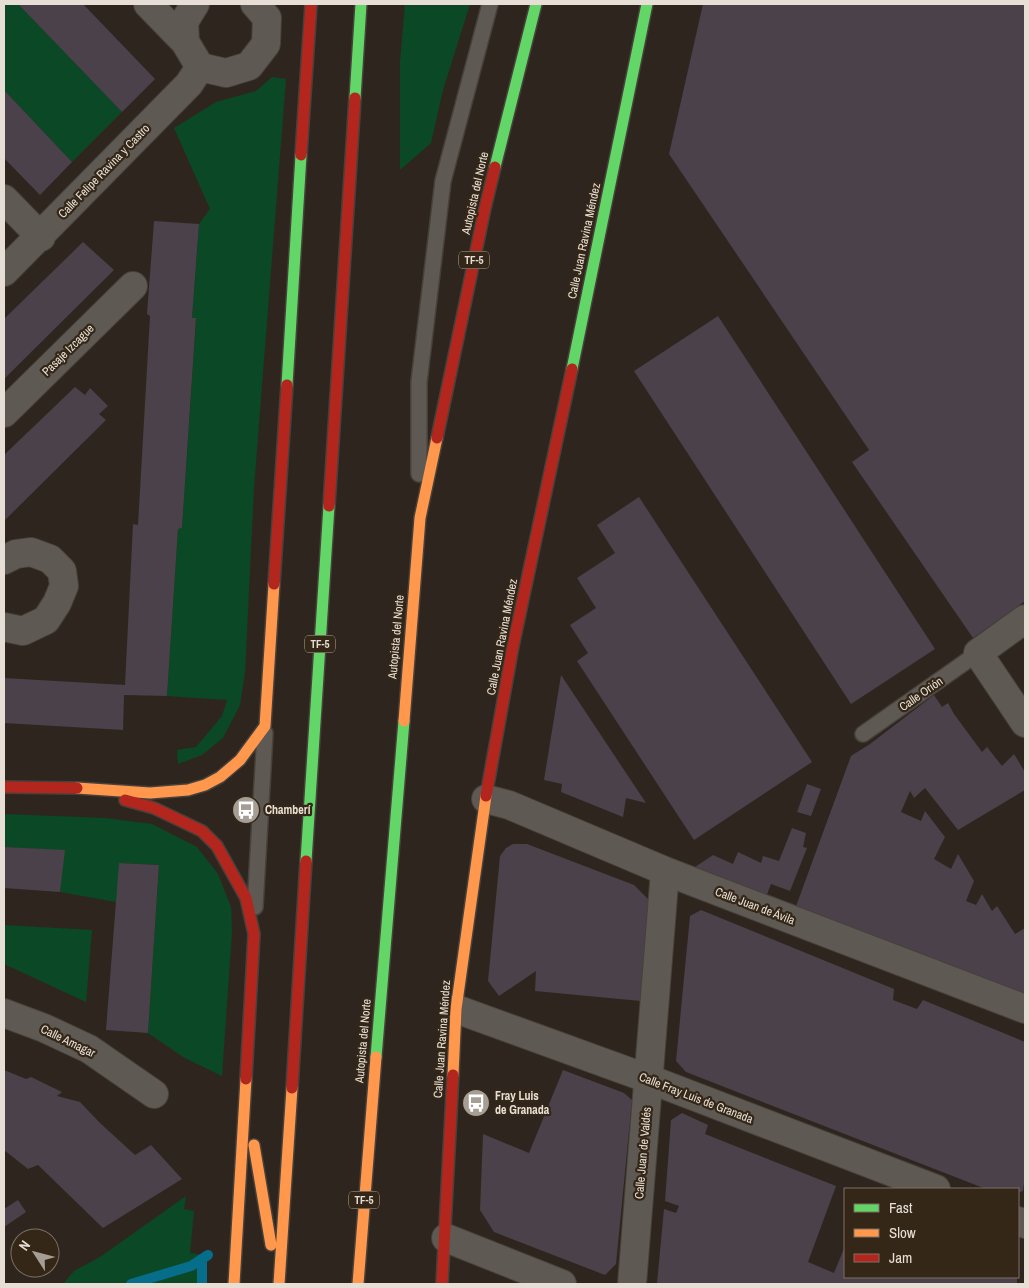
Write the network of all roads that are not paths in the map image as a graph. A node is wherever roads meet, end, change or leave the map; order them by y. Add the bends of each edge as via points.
1 (148, 4) edge
2 (196, 4) edge
3 (255, 4) edge
4 (311, 4) edge
5 (361, 4) edge
6 (490, 4) edge
7 (536, 4) edge
8 (647, 4) edge
9 (185, 42) junction
10 (200, 67) junction
11 (4, 199) edge
12 (40, 237) junction
13 (4, 272) edge
14 (133, 286) dead end
15 (4, 413) edge
16 (420, 518) junction
17 (4, 560) edge
18 (1025, 619) edge
19 (4, 627) edge
20 (978, 653) junction
21 (1025, 724) edge
22 (265, 726) junction
23 (863, 734) dead end
24 (4, 787) edge
25 (77, 788) junction
26 (486, 799) junction
27 (665, 871) junction
28 (254, 934) junction
29 (456, 1009) junction
30 (1025, 1009) edge
31 (4, 1013) edge
32 (649, 1079) junction
33 (154, 1094) dead end
34 (246, 1096) junction
35 (933, 1188) edge
36 (446, 1238) junction
37 (234, 1284) edge
38 (278, 1284) edge
39 (358, 1284) edge
40 (442, 1284) edge
41 (562, 1284) edge
42 (632, 1284) edge

1 - 9 street
2 - 9 street via 184,22
3 - 10 street via 267,18 266,44 249,66 226,73
4 - 22 main road
5 - 38 main road, TF-5
6 - 16 lane via 443,181 419,382
7 - 16 main road, Autopista del Norte / TF-5 via 485,208
8 - 26 main road, Calle Juan Ravina Méndez via 513,646
9 - 10 street
10 - 12 street, Calle Felipe Ravina y Castro via 189,84
11 - 12 street
12 - 13 street, Calle Felipe Ravina y Castro
14 - 15 street, Pasaje Izcague
16 - 39 main road, Autopista del Norte / TF-5
17 - 19 street via 31,552 50,559 62,571 64,586 46,620 22,631
18 - 20 street
20 - 21 street
20 - 23 lane, Calle Orión
22 - 25 main road via 237,764 219,778 194,789 140,792
22 - 28 lane
24 - 25 main road
25 - 28 main road via 154,808 202,831 217,846 246,898
26 - 27 street, Calle Juan de Ávila via 509,805
26 - 29 main road, Calle Juan Ravina Méndez
27 - 30 street, Calle Juan de Ávila
27 - 32 street, Calle Juan de Valdés
28 - 34 main road
29 - 32 street, Calle Fray Luis de Granada
29 - 36 main road, Calle Juan Ravina Méndez
31 - 33 street, Calle Amagar via 89,1050
32 - 35 street, Calle Fray Luis de Granada
32 - 42 street, Calle Juan de Valdés
34 - 37 main road
34 - 38 main road
36 - 40 main road, Calle Juan Ravina Méndez
36 - 41 street

